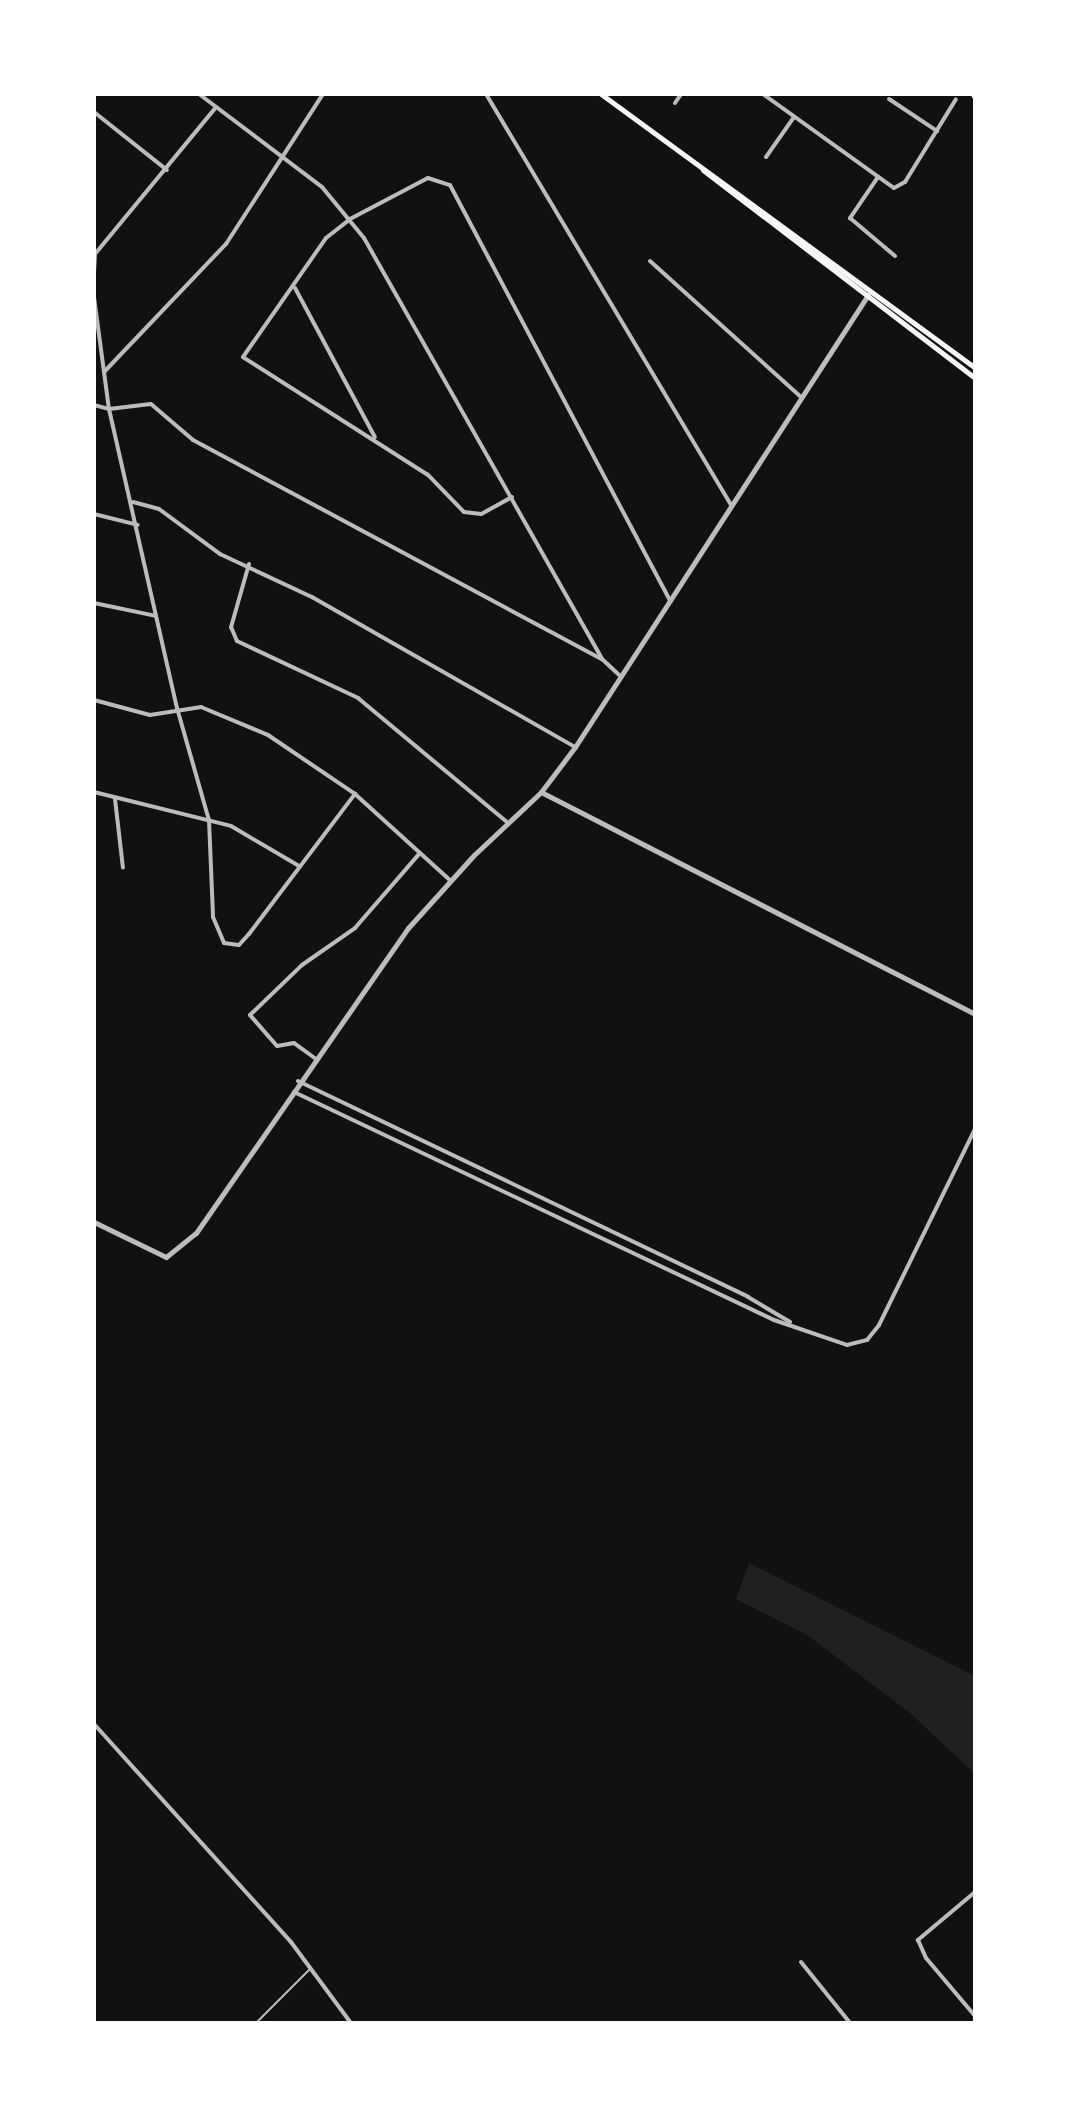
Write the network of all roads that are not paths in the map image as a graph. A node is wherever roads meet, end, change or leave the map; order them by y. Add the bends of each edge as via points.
1 (199, 94) edge
2 (323, 94) edge
3 (486, 94) edge
4 (601, 94) edge
5 (681, 94) edge
6 (763, 94) edge
7 (889, 99) dead end
8 (956, 99) dead end
9 (675, 103) dead end
10 (216, 107) junction
11 (94, 112) edge
12 (794, 117) junction
13 (937, 131) junction
14 (766, 157) dead end
15 (283, 160) junction
16 (168, 170) junction
17 (878, 177) junction
18 (350, 219) junction
19 (895, 256) dead end
20 (650, 261) dead end
21 (94, 273) edge
22 (295, 288) junction
23 (869, 294) junction
24 (94, 297) edge
25 (975, 368) edge
26 (104, 372) junction
27 (975, 378) edge
28 (800, 396) junction
29 (94, 405) edge
30 (109, 409) junction
31 (377, 440) junction
32 (512, 497) junction
33 (133, 502) junction
34 (731, 505) junction
35 (94, 514) edge
36 (138, 525) junction
37 (249, 564) junction
38 (94, 603) edge
39 (671, 603) junction
40 (156, 616) junction
41 (602, 659) junction
42 (621, 677) junction
43 (94, 700) edge
44 (177, 708) junction
45 (575, 747) junction
46 (94, 792) edge
47 (541, 792) junction
48 (355, 794) junction
49 (115, 799) junction
50 (209, 820) junction
51 (508, 824) junction
52 (420, 853) junction
53 (299, 866) junction
54 (123, 868) dead end
55 (450, 880) junction
56 (975, 1014) edge
57 (316, 1059) junction
58 (298, 1081) junction
59 (292, 1091) junction
60 (975, 1129) edge
61 (94, 1222) edge
62 (651, 1250) junction
63 (648, 1260) junction
64 (748, 1297) junction
65 (745, 1305) junction
66 (790, 1322) junction
67 (94, 1724) edge
68 (975, 1892) edge
69 (801, 1962) dead end
70 (311, 1968) junction
71 (975, 2016) edge
72 (256, 2023) edge
73 (351, 2023) edge
74 (850, 2023) edge

1 - 10 street
2 - 15 street
3 - 34 street
4 - 23 main road
5 - 9 street
6 - 12 street
7 - 13 street
8 - 13 street
10 - 15 street
10 - 16 street
11 - 16 street
12 - 14 street
12 - 17 street
13 - 17 street via 900,186
15 - 18 street via 322,187
15 - 26 street via 226,244
16 - 21 street via 95,254
17 - 19 street via 850,218
18 - 22 street via 315,251
18 - 32 street
18 - 39 street via 428,178 450,185
20 - 28 street
22 - 31 street
22 - 31 street via 243,357
23 - 25 main road
23 - 27 main road
23 - 28 street
24 - 26 street
26 - 30 street
28 - 34 street
29 - 30 street
30 - 33 street
30 - 41 street via 151,404 193,440
31 - 32 street via 428,475 464,512 481,514
32 - 41 street
33 - 36 street
33 - 37 street via 159,509 220,554
34 - 39 street
35 - 36 street
36 - 40 street
37 - 45 street
37 - 51 street via 231,627 237,641 358,698
38 - 40 street
39 - 42 street
40 - 44 street
41 - 42 street
42 - 45 street
43 - 44 street via 150,715
44 - 48 street via 201,707 268,735
44 - 50 street
45 - 47 street
46 - 49 street
47 - 51 street
47 - 56 street
48 - 52 street
48 - 53 street
49 - 50 street
49 - 54 street
50 - 53 street via 231,826
50 - 53 street via 214,925 227,946 239,945 249,934
51 - 55 street
52 - 55 street
52 - 57 street via 355,928 302,965 250,1015 277,1046 294,1043
55 - 57 street via 408,928
57 - 58 street
58 - 59 street
58 - 62 street
59 - 61 street via 196,1233 174,1254 158,1255
59 - 63 street
60 - 66 street via 890,1306 867,1340 847,1345
62 - 63 street
62 - 64 street
63 - 65 street
64 - 65 street
64 - 66 street
65 - 66 street
67 - 70 street via 175,1807
68 - 71 street via 918,1940 926,1958
69 - 74 street
70 - 72 lane
70 - 73 street

